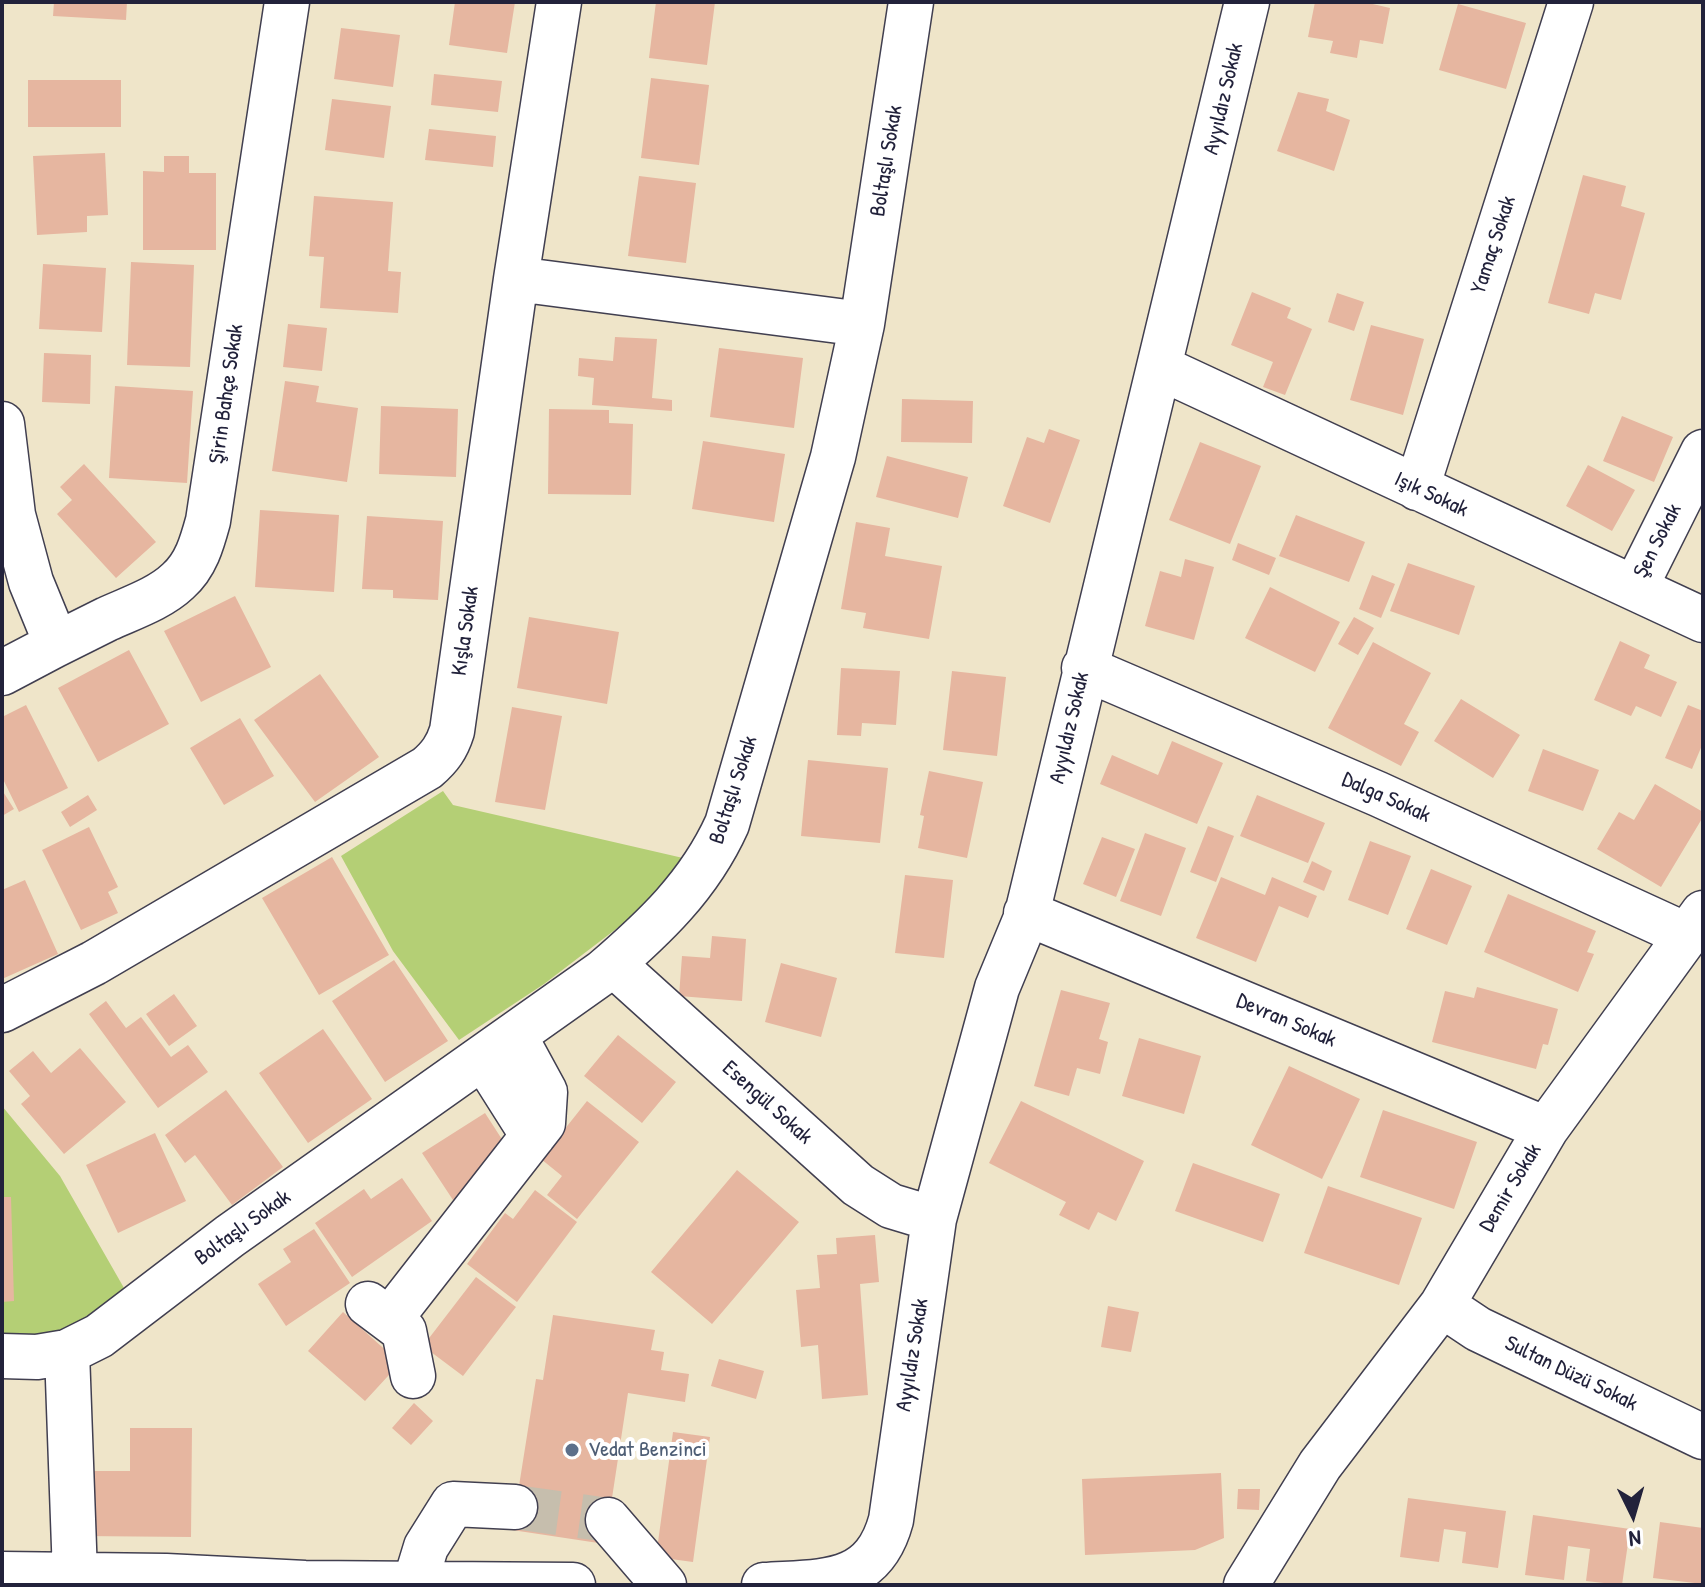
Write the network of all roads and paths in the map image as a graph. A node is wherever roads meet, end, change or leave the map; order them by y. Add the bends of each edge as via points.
1 (287, 2) edge
2 (559, 2) edge
3 (911, 2) edge
4 (1247, 2) edge
5 (1571, 2) edge
6 (516, 279) junction
7 (862, 324) junction
8 (1161, 368) junction
9 (2, 424) edge
10 (1703, 452) edge
11 (1417, 488) junction
12 (1635, 588) junction
13 (1703, 620) edge
14 (56, 643) junction
15 (1084, 668) junction
16 (2, 673) edge
17 (1026, 913) junction
18 (1694, 924) edge
19 (613, 964) junction
20 (2, 1010) edge
21 (499, 1046) junction
22 (1546, 1129) junction
23 (934, 1219) junction
24 (1442, 1305) junction
25 (67, 1352) junction
26 (2, 1356) edge
27 (413, 1376) dead end
28 (1703, 1437) edge
29 (515, 1507) tunnel mouth
30 (608, 1520) tunnel mouth
31 (2, 1574) edge
32 (75, 1575) junction
33 (415, 1583) edge
34 (573, 1585) edge
35 (664, 1585) edge
36 (764, 1585) edge
37 (1246, 1585) edge

1 - 14 street, Şirin Bahçe Sokak via 202,543 192,565 162,593
2 - 6 street, Kışla Sokak
3 - 7 street, Boltaşlı Sokak
4 - 8 street, Ayyıldız Sokak
5 - 11 street, Yamaç Sokak
6 - 7 street
6 - 20 street, Kışla Sokak via 452,731 439,758 106,956
7 - 19 street, Boltaşlı Sokak via 833,457 727,824 694,883
8 - 11 street, Işık Sokak
8 - 15 street, Ayyıldız Sokak
9 - 14 street via 13,515 31,582
10 - 12 street, Şen Sokak
11 - 12 street, Işık Sokak
12 - 13 street, Işık Sokak
14 - 16 street, Şirin Bahçe Sokak
15 - 17 street, Ayyıldız Sokak
15 - 18 street, Dalga Sokak
17 - 22 street, Devran Sokak
17 - 23 street, Ayyıldız Sokak via 997,988
18 - 22 street, Demir Sokak
19 - 21 street, Boltaşlı Sokak
19 - 23 street, Esengül Sokak via 858,1185 891,1206
21 - 25 street, Boltaşlı Sokak via 230,1236 99,1336
21 - 27 street via 533,1136 378,1311 404,1331
22 - 24 street, Demir Sokak
23 - 36 street, Ayyıldız Sokak via 885,1543 868,1566 834,1580
24 - 28 street, Sultan Düzü Sokak via 1478,1329
24 - 37 street, Demir Sokak via 1320,1465
25 - 26 street, Boltaşlı Sokak
25 - 32 street
29 - 33 street via 453,1504 426,1547
30 - 35 street
31 - 32 street
32 - 33 street
33 - 34 street

